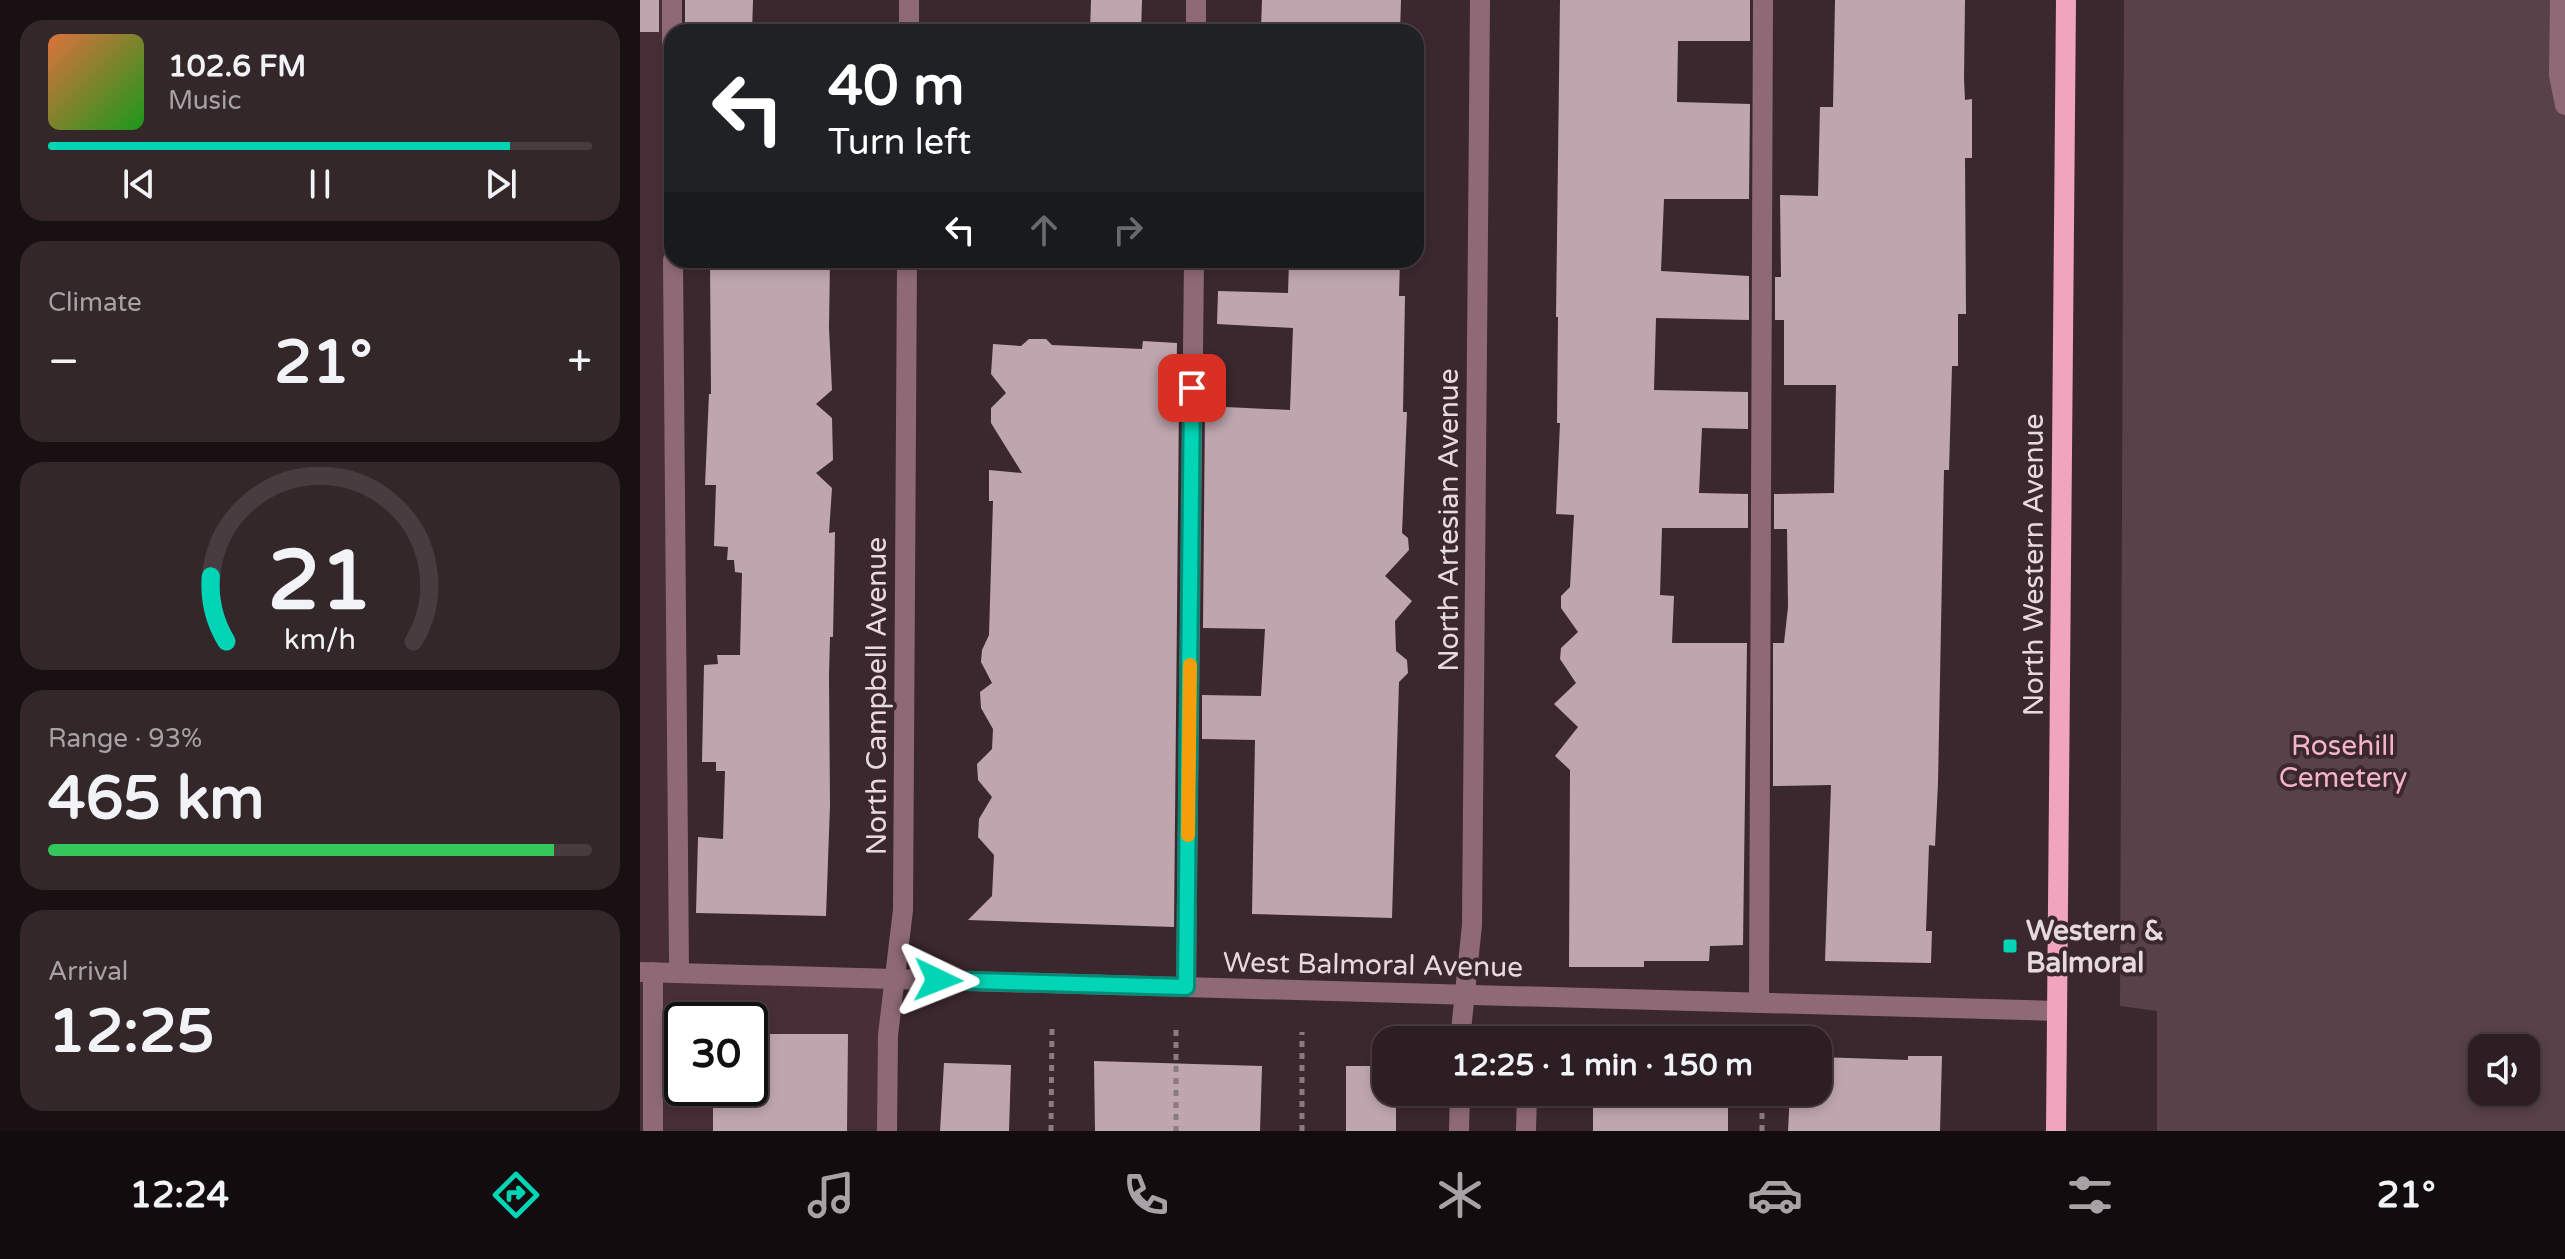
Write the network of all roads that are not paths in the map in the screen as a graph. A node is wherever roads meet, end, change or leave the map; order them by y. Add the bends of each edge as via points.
1 (672, 0) edge
2 (909, 0) edge
3 (1196, 0) edge
4 (1480, 0) edge
5 (1763, 0) edge
6 (2066, 0) edge
7 (2560, 0) edge
8 (672, 24) edge
9 (909, 24) edge
10 (1196, 24) edge
11 (2565, 105) edge
12 (673, 268) edge
13 (907, 268) edge
14 (1194, 268) edge
15 (647, 972) edge
16 (679, 973) junction
17 (895, 979) junction
18 (1186, 987) junction
19 (1465, 994) junction
20 (1759, 1003) junction
21 (2057, 1011) junction
22 (1462, 1026) edge
23 (647, 1080) edge
24 (1460, 1106) edge
25 (1527, 1106) edge
26 (653, 1131) edge
27 (887, 1131) edge
28 (1459, 1131) edge
29 (1526, 1131) edge
30 (2056, 1131) edge

1 - 8 street
2 - 9 street
3 - 10 street
4 - 19 street, North Artesian Avenue via 1472,925
5 - 20 street
6 - 21 main road, North Western Avenue
7 - 11 street via 2559,75
12 - 16 street
13 - 17 street, North Campbell Avenue via 903,910
14 - 18 street
15 - 16 street, West Balmoral Avenue
15 - 23 street
16 - 17 street, West Balmoral Avenue
17 - 18 street, West Balmoral Avenue
17 - 27 street, North Campbell Avenue via 888,1035
18 - 19 street, West Balmoral Avenue
19 - 20 street, West Balmoral Avenue
19 - 22 street, North Artesian Avenue
20 - 21 street, West Balmoral Avenue
21 - 30 main road, North Western Avenue
23 - 26 street
24 - 28 street
25 - 29 street

